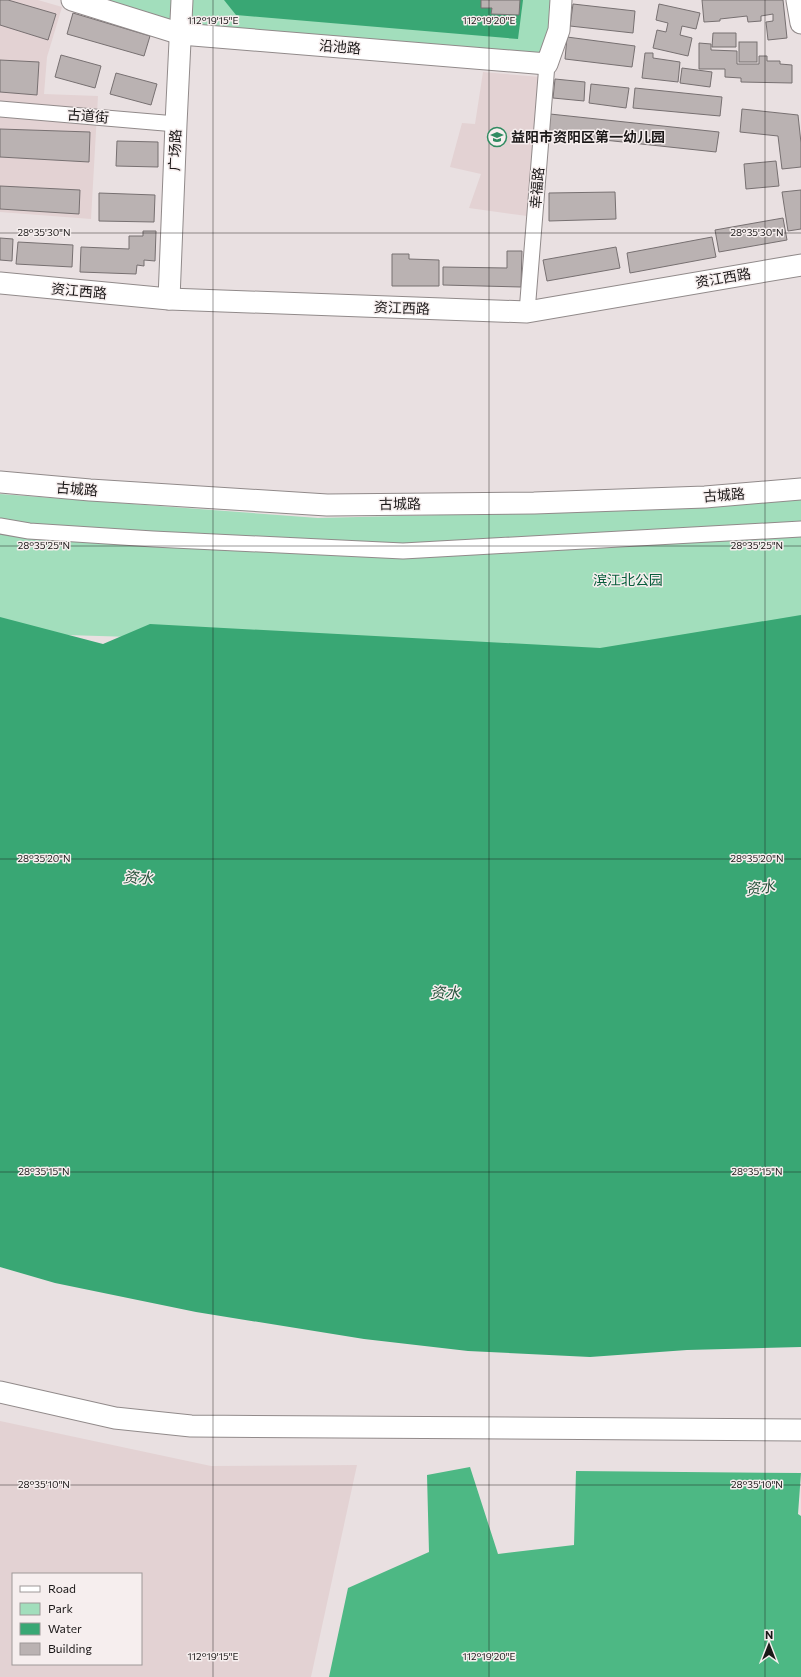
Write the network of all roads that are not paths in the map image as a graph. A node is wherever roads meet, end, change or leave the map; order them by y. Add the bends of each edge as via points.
1 (72, 0) edge
2 (182, 0) edge
3 (561, 0) edge
4 (798, 0) edge
5 (801, 22) edge
6 (181, 34) junction
7 (547, 64) junction
8 (0, 109) edge
9 (176, 124) junction
10 (801, 265) edge
11 (0, 283) edge
12 (169, 299) junction
13 (527, 312) junction
14 (0, 482) edge
15 (801, 489) edge
16 (0, 526) edge
17 (801, 529) edge
18 (0, 1392) edge
19 (801, 1430) edge

1 - 6 street, 沿池路
2 - 6 street, 广场路
3 - 7 street via 559,30
4 - 5 street
6 - 7 street, 沿池路
6 - 9 street, 广场路
7 - 13 street, 幸福路
8 - 9 street, 古道街
9 - 12 street, 广场路
10 - 13 street, 资江西路
11 - 12 street, 资江西路
12 - 13 street, 资江西路
14 - 15 street, 古城路 via 327,505 534,503 698,497
16 - 17 street via 29,531 153,539 403,551
18 - 19 street via 115,1418 191,1426

